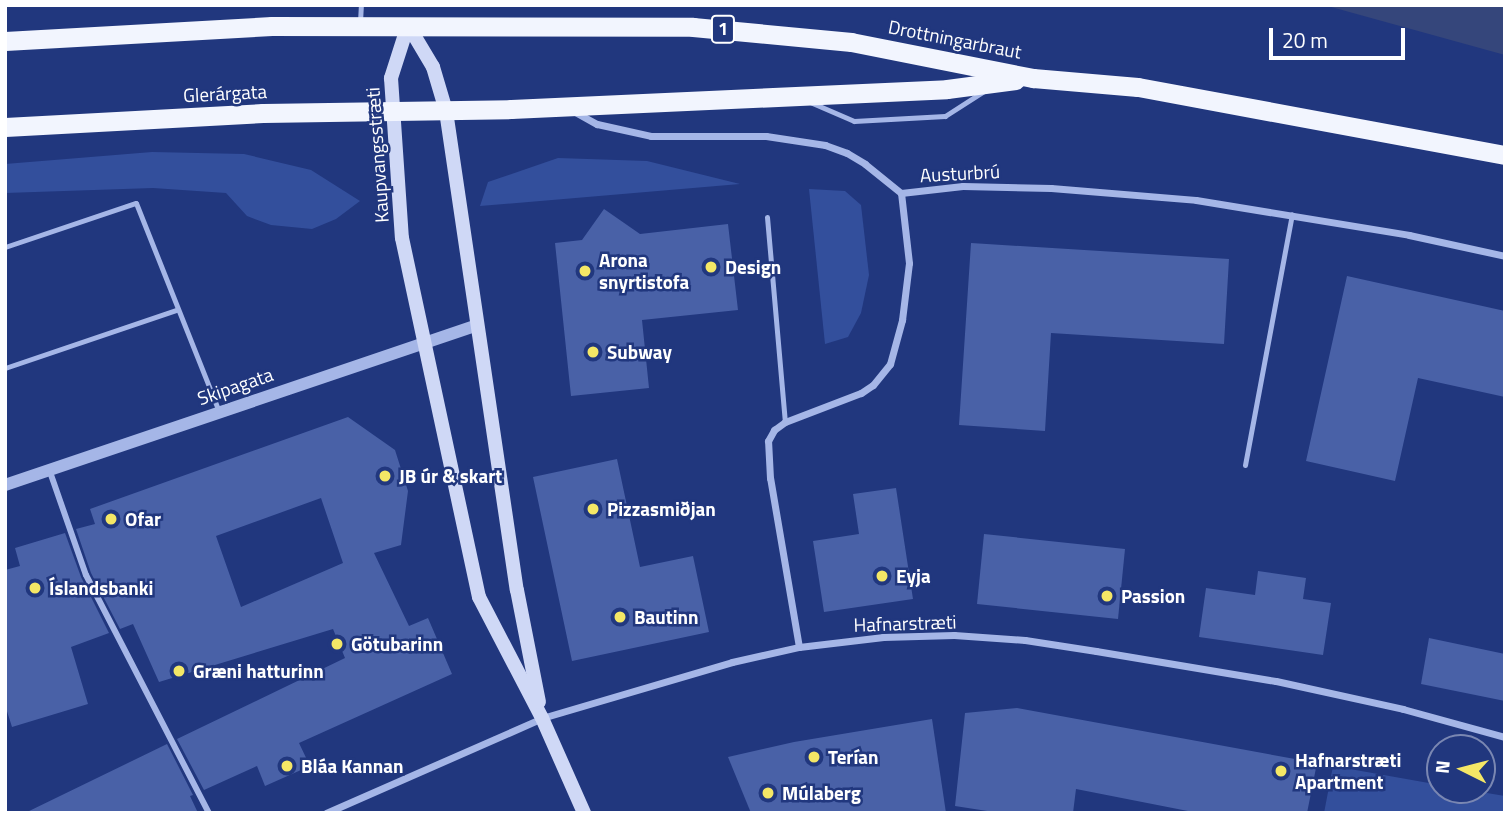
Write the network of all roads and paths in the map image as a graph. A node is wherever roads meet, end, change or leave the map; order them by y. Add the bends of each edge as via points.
1 (361, 5) edge
2 (408, 25) junction
3 (360, 26) junction
4 (5, 41) edge
5 (1033, 78) junction
6 (998, 82) junction
7 (794, 95) junction
8 (566, 106) junction
9 (446, 111) junction
10 (392, 113) junction
11 (5, 127) edge
12 (1505, 155) edge
13 (901, 193) junction
14 (1292, 214) junction
15 (767, 217) dead end
16 (5, 247) edge
17 (1505, 256) edge
18 (176, 310) junction
19 (478, 325) junction
20 (425, 342) junction
21 (5, 368) edge
22 (219, 412) junction
23 (785, 422) junction
24 (1245, 465) dead end
25 (49, 469) junction
26 (5, 485) edge
27 (799, 647) junction
28 (542, 718) junction
29 (1505, 737) edge
30 (209, 813) edge
31 (326, 813) edge
32 (584, 813) edge

1 - 3 lane
2 - 3 highway, 1
2 - 5 highway, Drottningarbraut / 1 via 707,28 851,42
2 - 9 main road, Kaupvangsstræti via 433,66
2 - 10 main road, Kaupvangsstræti via 391,78
3 - 4 highway, 1 via 272,26
5 - 6 highway, Drottningarbraut / 1
5 - 12 highway, Drottningarbraut / 1 via 1165,92
6 - 7 highway, Drottningarbraut / 1 via 947,89
6 - 7 lane via 945,116 854,121
7 - 8 highway, Drottningarbraut / 1
8 - 9 highway, Drottningarbraut / 1
8 - 13 street via 597,124 651,136 766,136 825,145 856,158
9 - 10 highway, Glerárgata / 1
9 - 19 main road, Kaupvangsstræti
10 - 11 highway, Glerárgata / 1 via 262,113
10 - 20 main road, Kaupvangsstræti via 402,238
13 - 14 street, Austurbrú via 963,186 1051,188 1196,200
13 - 23 street, Austurbrú via 909,263 902,320 890,364 861,393
14 - 17 street, Austurbrú
14 - 24 lane
15 - 23 lane
16 - 18 lane via 136,203
18 - 21 lane
18 - 22 lane
19 - 20 street, Skipagata
19 - 28 main road, Kaupvangsstræti via 517,590
20 - 22 street, Skipagata
20 - 28 main road, Kaupvangsstræti via 479,597
22 - 25 street, Skipagata
23 - 27 street via 768,441 767,457
25 - 26 street, Skipagata
25 - 30 street via 86,575
27 - 28 street, Hafnarstræti
27 - 29 street, Hafnarstræti via 883,637 1026,640 1276,681
28 - 31 street, Hafnarstræti
28 - 32 main road, Kaupvangsstræti

